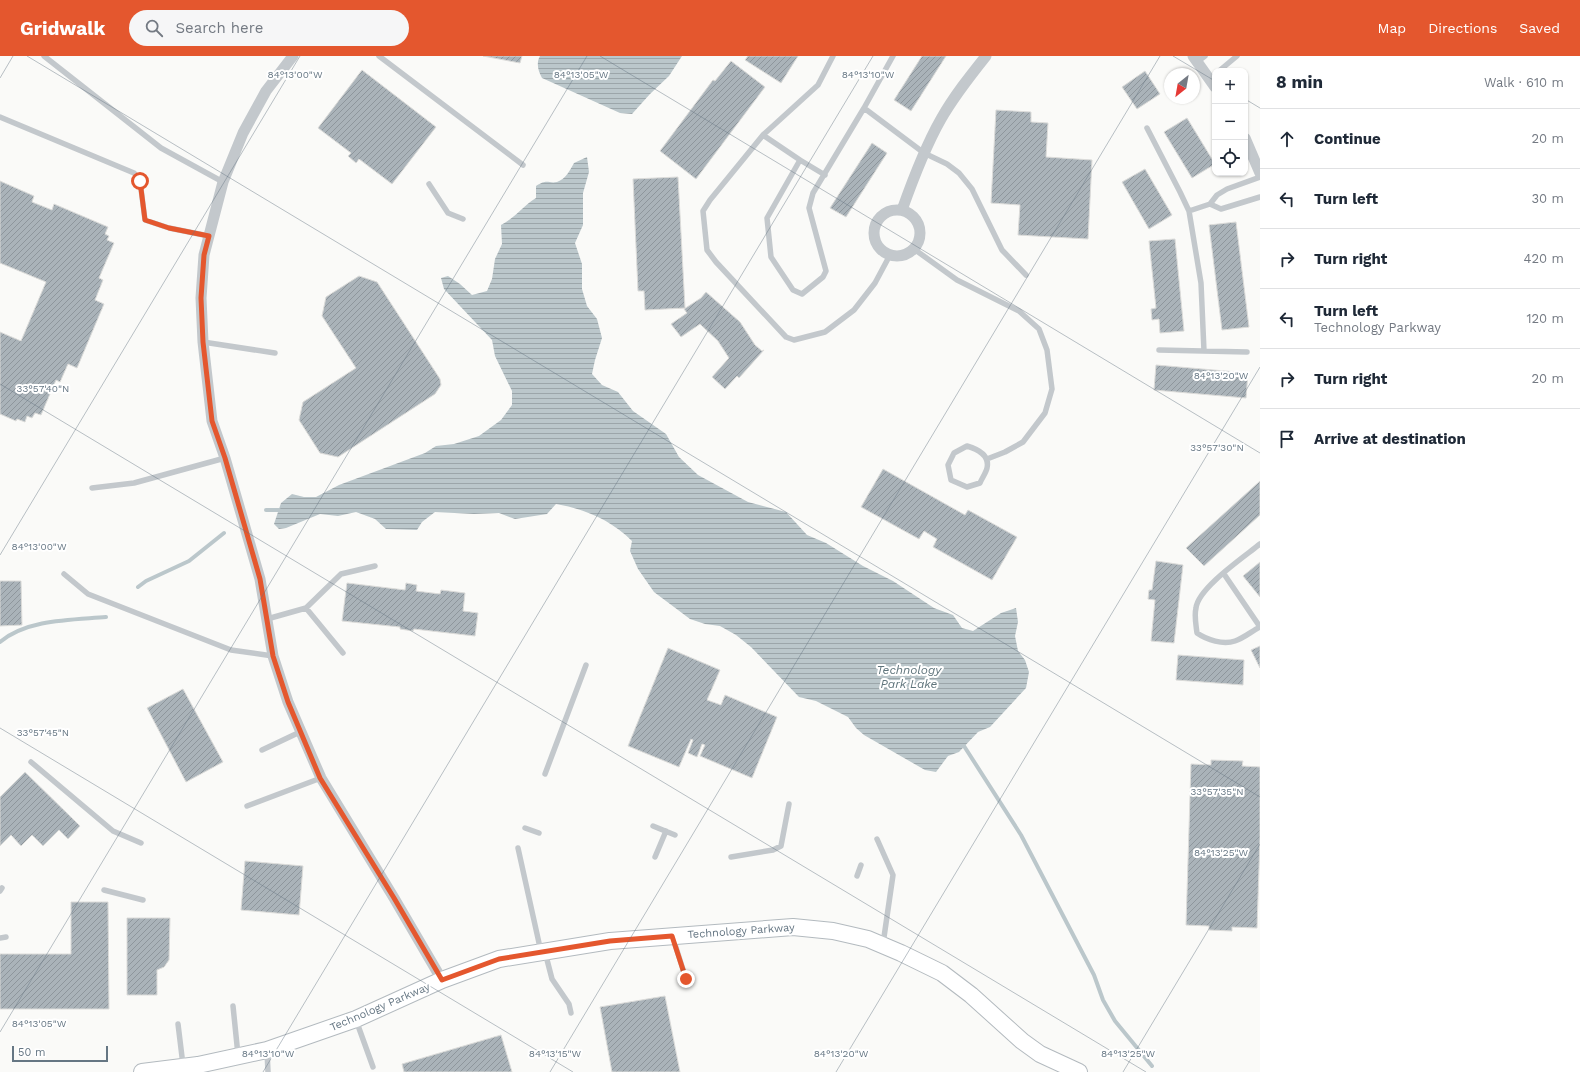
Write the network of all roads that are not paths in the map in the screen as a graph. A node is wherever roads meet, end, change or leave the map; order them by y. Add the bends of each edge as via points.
1 (44, 56) edge
2 (293, 56) edge
3 (379, 56) edge
4 (833, 56) edge
5 (893, 56) edge
6 (986, 56) edge
7 (1237, 56) edge
8 (1198, 58) edge
9 (1223, 68) edge
10 (1212, 79) edge
11 (864, 108) junction
12 (0, 117) edge
13 (1146, 128) dead end
14 (764, 134) junction
15 (1246, 140) edge
16 (924, 153) junction
17 (800, 160) junction
18 (523, 165) dead end
19 (1260, 173) edge
20 (825, 175) junction
21 (1260, 177) edge
22 (223, 182) junction
23 (430, 184) dead end
24 (1260, 197) edge
25 (1210, 204) junction
26 (902, 210) junction
27 (1189, 211) junction
28 (463, 219) dead end
29 (209, 236) junction
30 (914, 249) junction
31 (890, 255) junction
32 (1026, 275) dead end
33 (203, 342) junction
34 (1159, 350) dead end
35 (1204, 351) junction
36 (1247, 352) dead end
37 (275, 353) dead end
38 (225, 458) junction
39 (987, 459) junction
40 (92, 488) dead end
41 (1260, 544) edge
42 (375, 566) dead end
43 (64, 574) dead end
44 (1224, 574) junction
45 (306, 608) junction
46 (267, 619) junction
47 (1260, 627) edge
48 (343, 654) dead end
49 (273, 656) junction
50 (586, 665) dead end
51 (300, 732) junction
52 (262, 750) dead end
53 (31, 762) dead end
54 (545, 774) dead end
55 (320, 778) junction
56 (789, 804) dead end
57 (247, 806) dead end
58 (653, 826) dead end
59 (525, 828) dead end
60 (666, 831) junction
61 (538, 833) dead end
62 (675, 835) dead end
63 (877, 838) dead end
64 (141, 844) dead end
65 (518, 848) dead end
66 (655, 857) dead end
67 (731, 857) dead end
68 (861, 865) dead end
69 (856, 876) dead end
70 (104, 890) dead end
71 (143, 900) dead end
72 (672, 936) junction
73 (883, 944) junction
74 (543, 952) junction
75 (686, 979) dead end
76 (442, 980) junction
77 (233, 1006) dead end
78 (572, 1013) dead end
79 (356, 1019) junction
80 (178, 1024) dead end
81 (267, 1050) junction
82 (238, 1057) junction
83 (183, 1067) junction
84 (373, 1067) dead end
85 (142, 1072) edge
86 (268, 1072) edge
87 (1079, 1072) edge

1 - 22 lane via 161,148
2 - 22 street via 266,91 243,133
3 - 18 lane
4 - 14 lane via 818,85
5 - 11 lane
6 - 16 street via 941,118
7 - 9 lane
8 - 10 street
11 - 16 lane
11 - 20 lane
12 - 29 lane via 134,173 140,181 145,220
13 - 27 lane
14 - 17 lane
14 - 31 lane via 703,211 707,250 786,337 794,340 825,332 854,310 875,283
15 - 19 street
16 - 26 street
16 - 32 lane via 959,173 972,189 1002,250
17 - 20 lane
17 - 20 lane via 767,218 771,257 793,290 802,294 823,277 826,271 810,208 813,193
21 - 25 lane via 1227,189 1217,195
22 - 29 street
23 - 28 lane via 448,213
24 - 25 lane via 1221,209
25 - 27 lane
26 - 30 street via 918,221 920,241
26 - 31 street via 890,210 880,217 874,227 874,239 880,249
27 - 35 lane via 1201,283
29 - 33 street via 204,255 201,298
30 - 31 street via 899,256
30 - 39 lane via 957,280 1019,311 1039,328 1047,350 1052,389 1045,413 1024,442
33 - 37 lane
33 - 38 street via 212,421
34 - 35 lane
35 - 36 lane
38 - 40 lane via 134,483
38 - 46 street via 260,579
39 - 39 lane via 978,449 967,446 954,453 948,465 951,480 967,487 980,483 987,468
41 - 44 lane
42 - 45 lane via 341,574
43 - 49 lane via 88,594 202,639 231,650
44 - 47 lane
44 - 47 lane via 1206,589 1200,598 1196,608 1197,633 1218,642 1235,641
45 - 46 lane
45 - 48 lane
46 - 49 street
49 - 51 street
50 - 54 lane
51 - 52 lane
51 - 55 street
53 - 64 lane via 113,831
55 - 57 lane
55 - 76 street
56 - 67 lane via 781,846 773,850
58 - 60 lane
59 - 61 lane
60 - 62 lane
60 - 66 lane
63 - 73 lane via 893,875
65 - 74 lane
68 - 69 lane
70 - 71 lane
72 - 73 street, Technology Parkway via 793,926 833,931
72 - 74 street, Technology Parkway via 610,941
72 - 75 lane
73 - 87 street, Technology Parkway via 942,973 971,995 1022,1041 1040,1054
74 - 76 street, Technology Parkway via 499,959
74 - 78 lane via 552,979
76 - 79 street, Technology Parkway
77 - 82 lane
79 - 81 street, Technology Parkway
79 - 84 lane
80 - 83 lane
81 - 82 street, Technology Parkway
81 - 86 lane
82 - 83 street, Technology Parkway
83 - 85 street, Technology Parkway

